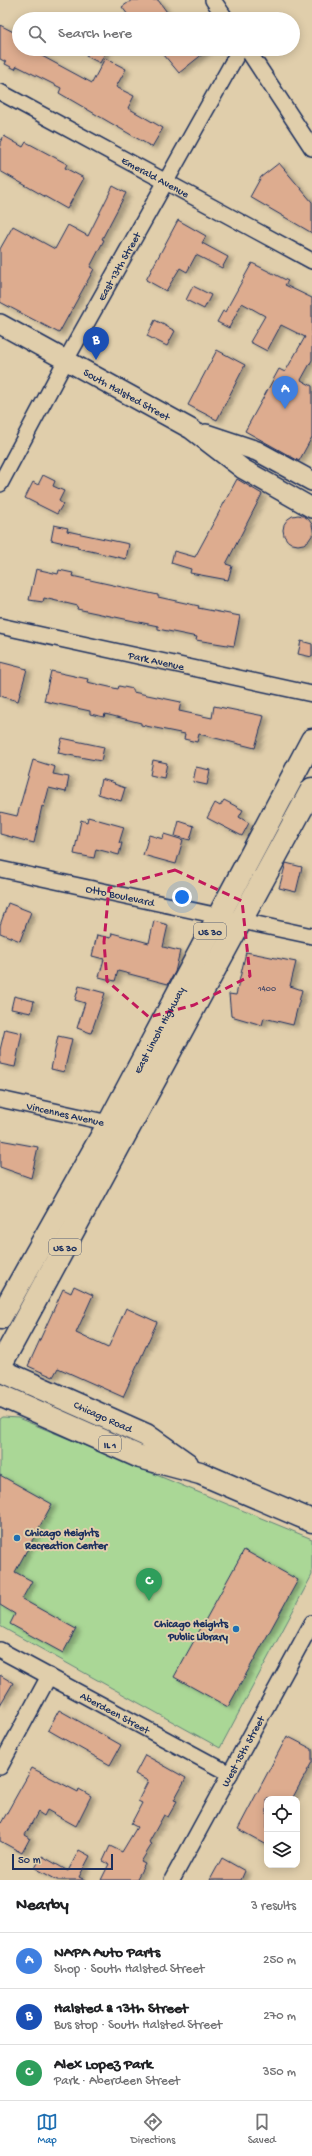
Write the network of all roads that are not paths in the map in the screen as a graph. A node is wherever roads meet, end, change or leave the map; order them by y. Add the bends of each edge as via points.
1 (213, 0) edge
2 (221, 12) edge
3 (236, 56) edge
4 (252, 56) edge
5 (0, 92) edge
6 (312, 148) edge
7 (164, 182) junction
8 (312, 261) edge
9 (0, 324) edge
10 (66, 360) junction
11 (191, 429) junction
12 (312, 482) edge
13 (0, 484) edge
14 (312, 508) edge
15 (0, 626) edge
16 (312, 694) edge
17 (312, 740) edge
18 (312, 789) edge
19 (0, 869) edge
20 (218, 916) junction
21 (242, 921) junction
22 (312, 936) edge
23 (0, 1099) edge
24 (108, 1123) junction
25 (130, 1127) junction
26 (0, 1318) edge
27 (0, 1366) edge
28 (0, 1370) edge
29 (0, 1395) edge
30 (200, 1472) junction
31 (312, 1521) edge
32 (312, 1623) edge
33 (0, 1650) edge
34 (49, 1676) junction
35 (0, 1767) edge
36 (230, 1774) junction
37 (172, 1880) edge

1 - 2 street
3 - 7 street, East 13th Street
4 - 6 street
5 - 7 street, Emerald Avenue
7 - 8 street, Emerald Avenue
7 - 10 street, East 13th Street
9 - 10 street, South Halsted Street
10 - 11 street, South Halsted Street
10 - 13 street, East 13th Street
11 - 12 street, South Halsted Street via 257,452
11 - 14 street, South Halsted Street via 243,469
15 - 16 street, Park Avenue
17 - 20 main road, East Lincoln Highway / US 30
18 - 21 main road, East Lincoln Highway / US 30
19 - 20 street, Otto Boulevard
20 - 21 street, Otto Boulevard
20 - 24 main road, East Lincoln Highway / US 30
21 - 22 street, Otto Boulevard
21 - 25 main road, East Lincoln Highway / US 30
23 - 24 street, Vincennes Avenue
24 - 25 street, Vincennes Avenue
24 - 26 main road, East Lincoln Highway / US 30
25 - 27 main road, East Lincoln Highway / US 30
28 - 30 main road, Chicago Road / IL 1 via 146,1435
29 - 30 main road, Chicago Road / IL 1 via 140,1457
30 - 31 main road, Chicago Road / IL 1
32 - 36 street, West 15th Street
33 - 34 street, Aberdeen Street
34 - 35 street
34 - 36 street, Aberdeen Street
36 - 37 street, West 15th Street

